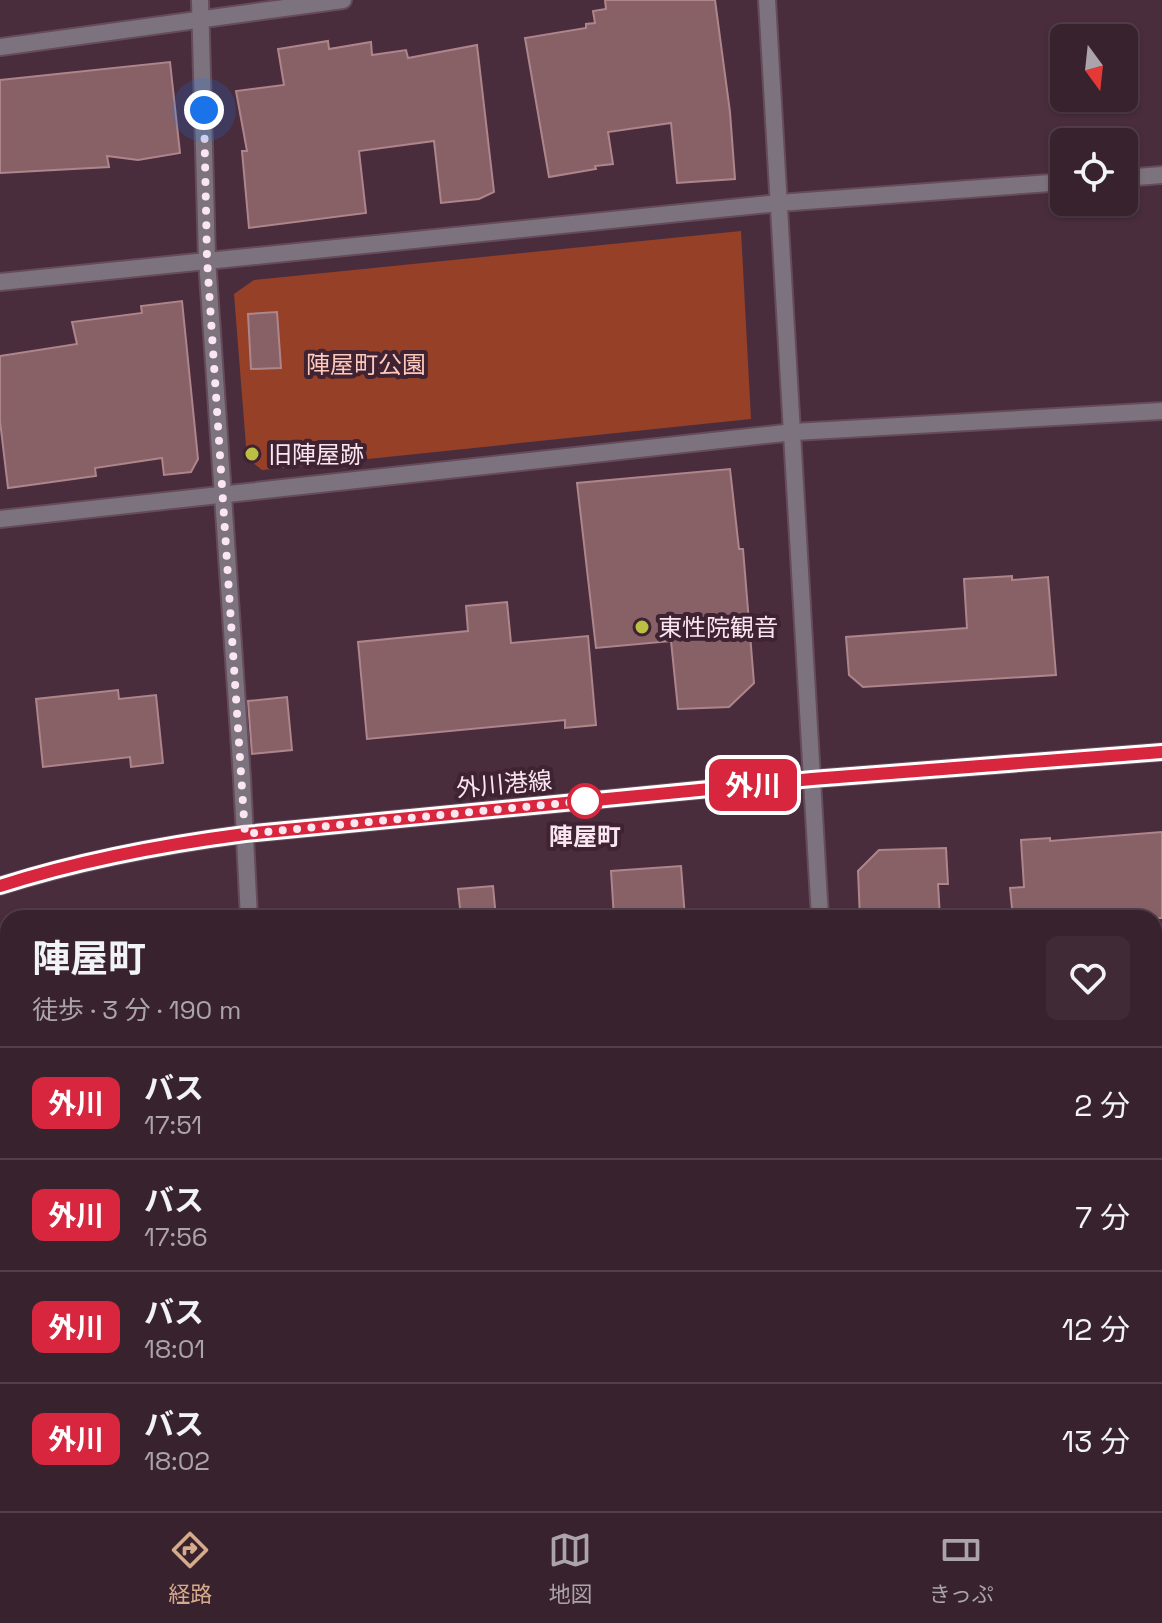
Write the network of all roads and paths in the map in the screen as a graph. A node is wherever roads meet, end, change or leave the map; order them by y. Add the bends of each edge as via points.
1 (200, 0) edge
2 (343, 0) edge
3 (767, 0) edge
4 (202, 20) junction
5 (0, 47) edge
6 (1162, 175) edge
7 (1138, 177) edge
8 (1050, 183) edge
9 (779, 203) junction
10 (207, 259) junction
11 (0, 282) edge
12 (1162, 411) edge
13 (794, 432) junction
14 (224, 495) junction
15 (0, 519) edge
16 (1162, 752) edge
17 (812, 779) junction
18 (245, 834) junction
19 (0, 886) edge
20 (249, 910) edge
21 (820, 910) edge

1 - 4 street
2 - 4 street
3 - 9 street
4 - 5 street
4 - 10 street
6 - 7 street
8 - 9 street
9 - 10 street
9 - 13 street
10 - 11 street
10 - 14 street
12 - 13 street
13 - 14 street
13 - 17 street
14 - 15 street
14 - 18 street
16 - 17 main road, 外川港線
17 - 18 main road, 外川港線
17 - 21 street
18 - 19 main road, 外川港線 via 84,861
18 - 20 street

